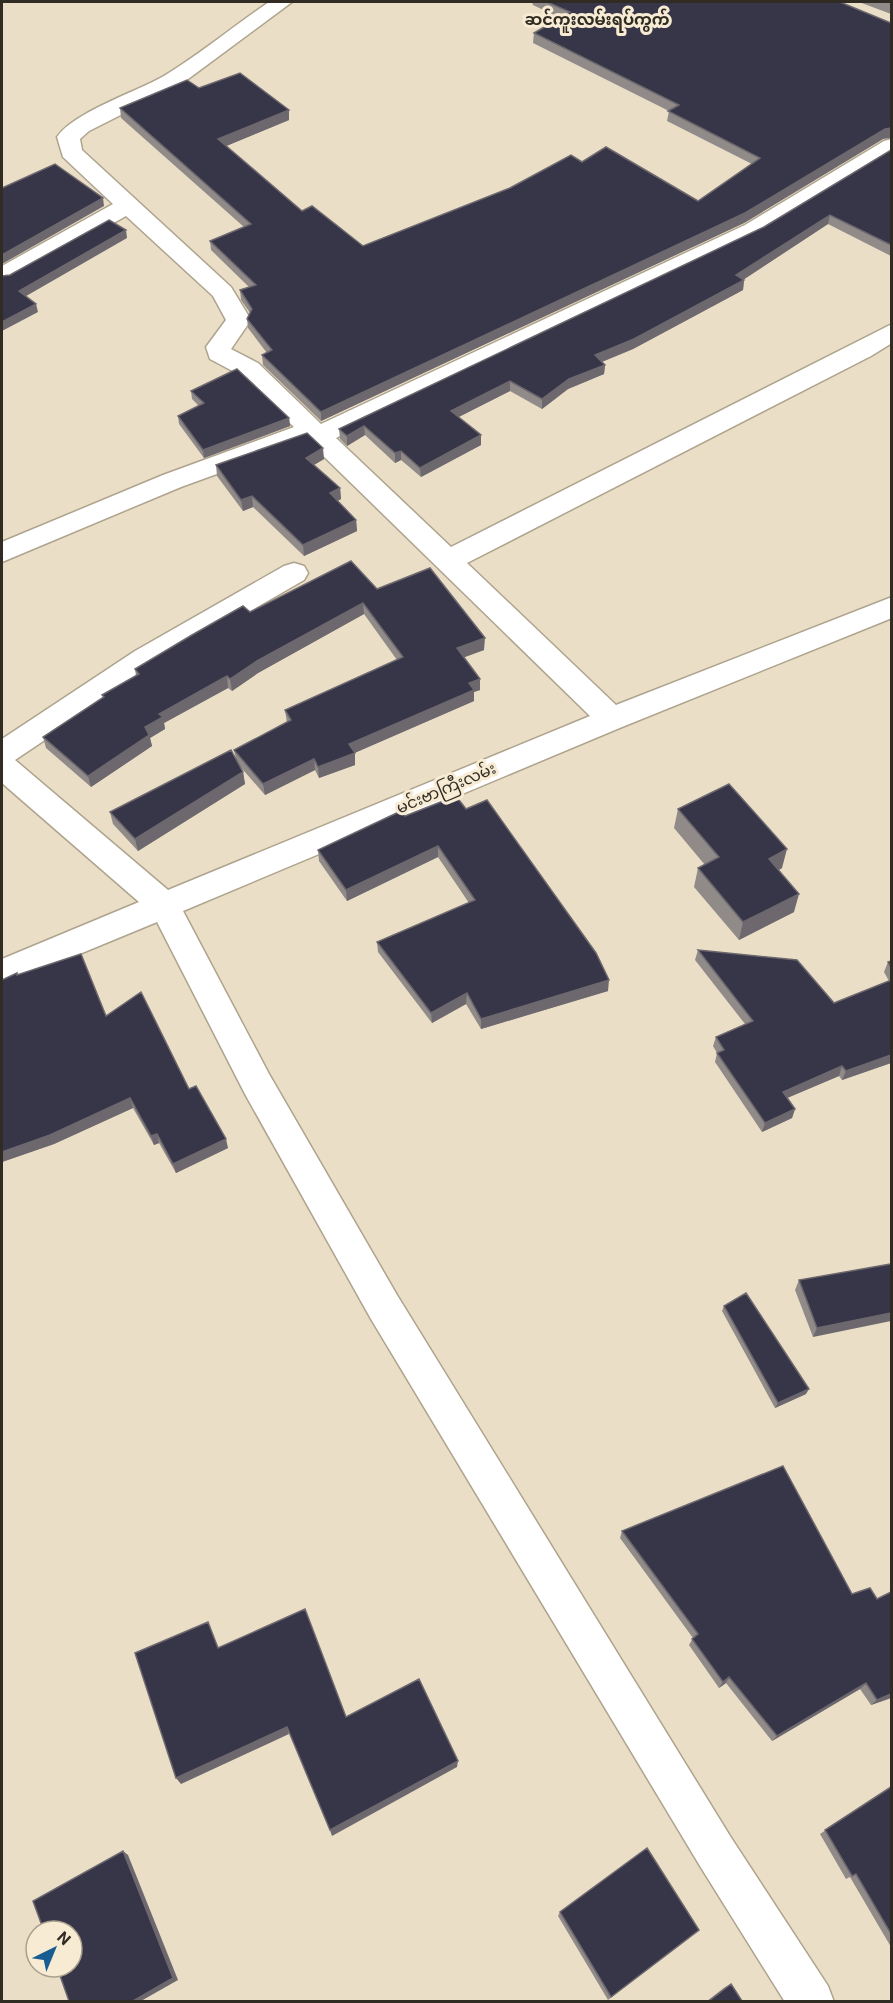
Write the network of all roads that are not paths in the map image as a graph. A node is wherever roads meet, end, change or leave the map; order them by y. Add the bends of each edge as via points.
1 (282, 2) edge
2 (891, 146) edge
3 (130, 204) junction
4 (2, 276) edge
5 (891, 332) edge
6 (315, 433) junction
7 (2, 553) edge
8 (447, 561) junction
9 (294, 573) dead end
10 (891, 607) edge
11 (612, 719) junction
12 (2, 754) edge
13 (2, 766) edge
14 (164, 905) junction
15 (2, 973) edge
16 (812, 2001) edge

1 - 3 street via 172,80 81,126 68,137 71,152
2 - 6 street via 753,230
3 - 4 street
3 - 6 street via 222,292 239,320 218,347 219,353 249,369
5 - 8 street
6 - 7 street via 172,481
6 - 8 street
8 - 11 street
9 - 12 street via 235,604
10 - 11 street, မင်းဗာကြီးလမ်း
11 - 14 street, မင်းဗာကြီးလမ်း
13 - 14 street
14 - 15 street, မင်းဗာကြီးလမ်း
14 - 16 street via 257,1084 384,1307

